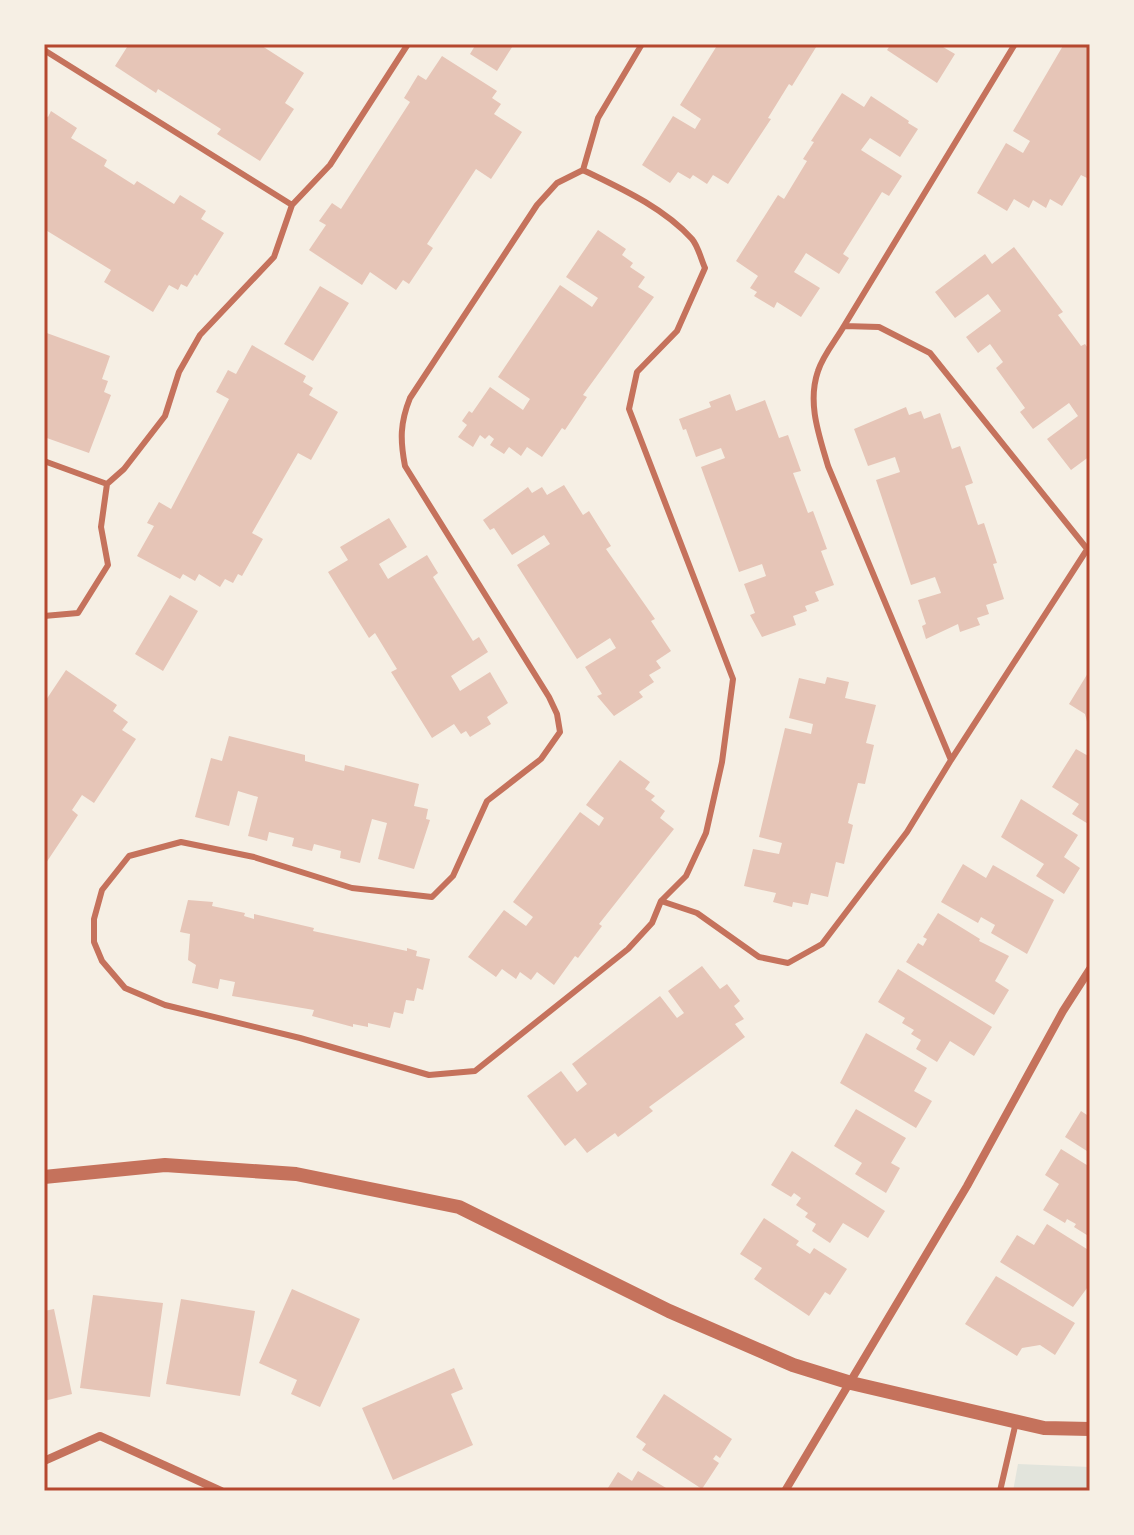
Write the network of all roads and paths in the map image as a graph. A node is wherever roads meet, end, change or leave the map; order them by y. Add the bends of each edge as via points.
1 (408, 44) edge
2 (642, 44) edge
3 (1015, 44) edge
4 (44, 50) edge
5 (583, 170) junction
6 (292, 205) junction
7 (844, 326) junction
8 (44, 461) edge
9 (107, 484) junction
10 (1089, 548) edge
11 (44, 616) edge
12 (951, 760) junction
13 (661, 901) junction
14 (1090, 969) edge
15 (44, 1177) edge
16 (851, 1383) junction
17 (1016, 1422) junction
18 (1090, 1429) edge
19 (44, 1461) edge
20 (221, 1491) edge
21 (785, 1491) edge
22 (1000, 1491) edge

1 - 6 lane via 330,165
2 - 5 lane via 598,118
3 - 7 lane
4 - 6 lane
5 - 13 lane via 665,215 694,241 705,268 677,331 637,372 629,409 733,679 706,833 686,876
5 - 13 lane via 557,183 537,205 410,398 400,437 405,466 549,697 560,732 541,759 487,801 453,876 432,897 352,888 254,857 181,842 129,856 102,890 94,942 125,988 165,1005 429,1075 475,1071 628,949 652,923
6 - 9 lane via 274,257 200,335 179,372 165,416
7 - 10 lane via 879,327 930,353
7 - 12 lane via 818,369 815,422 828,466
8 - 9 lane
9 - 11 lane via 101,527 108,565 78,613
10 - 12 lane
12 - 13 lane via 907,832 822,944 788,963 759,957 697,913
14 - 16 street
15 - 16 street via 165,1165 296,1174 459,1207 669,1311 793,1365
16 - 17 street
16 - 21 street
17 - 18 street
17 - 22 lane
19 - 20 street via 100,1436

